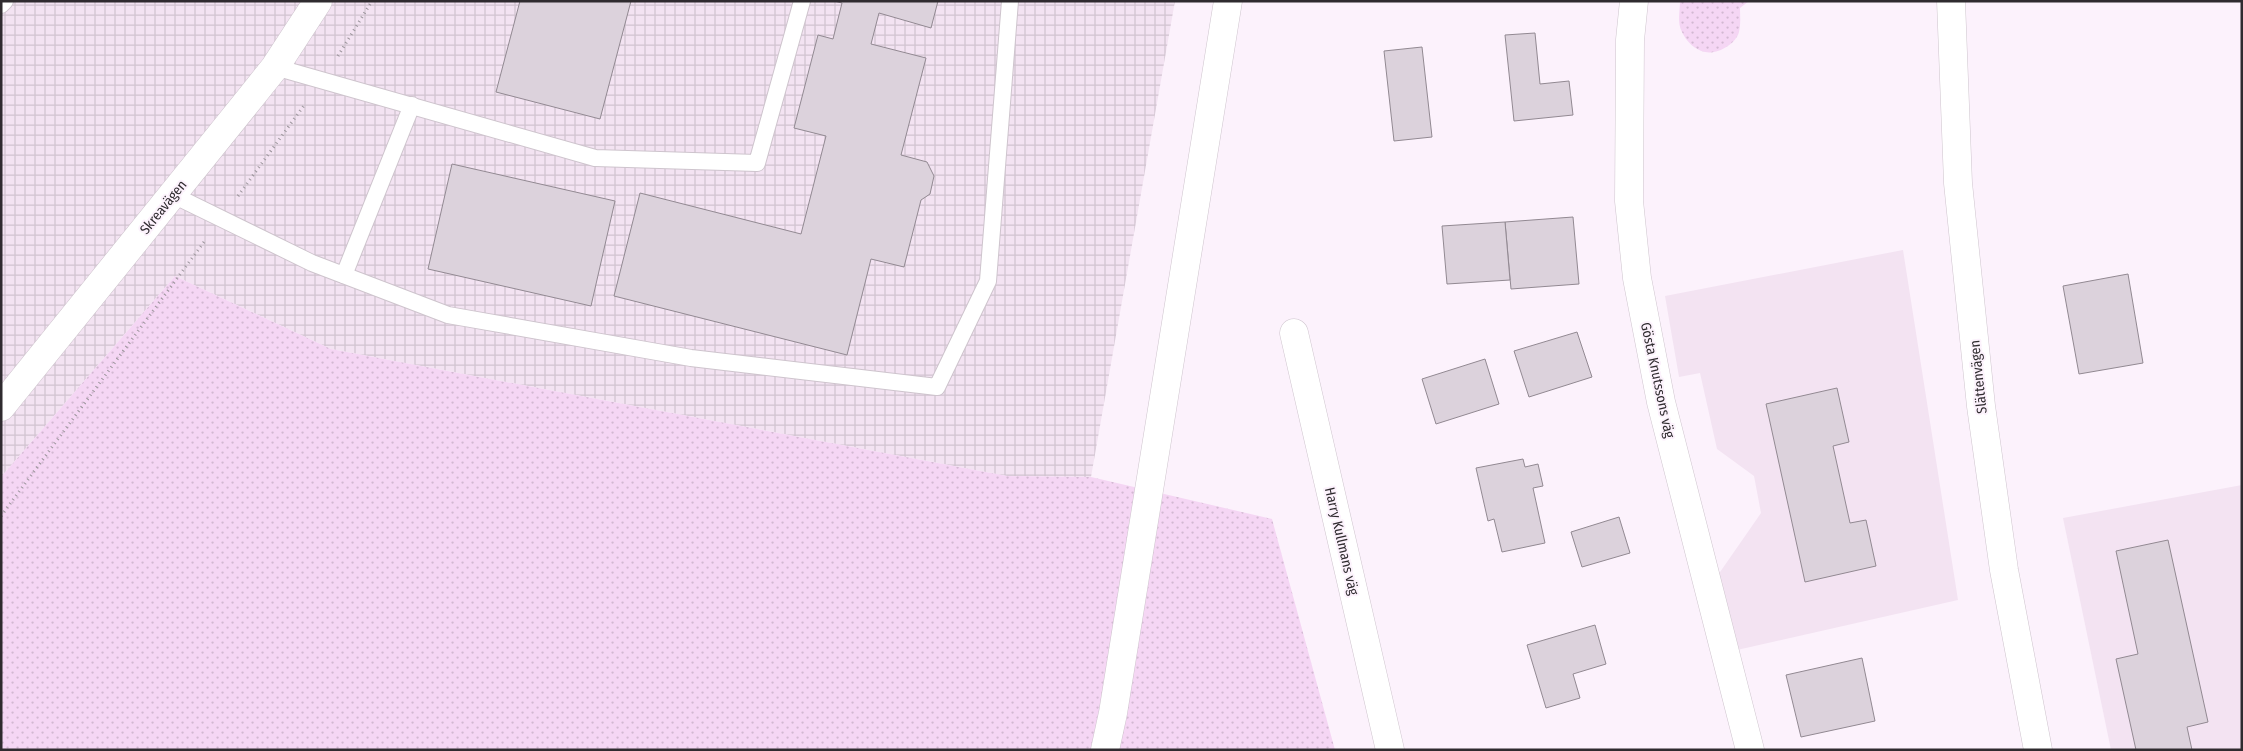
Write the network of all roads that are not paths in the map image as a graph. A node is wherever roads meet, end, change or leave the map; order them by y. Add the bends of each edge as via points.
1 (6, 1) edge
2 (318, 1) edge
3 (802, 1) edge
4 (1010, 1) edge
5 (1228, 1) edge
6 (1634, 1) edge
7 (1951, 1) edge
8 (1, 6) edge
9 (275, 67) junction
10 (412, 105) junction
11 (173, 194) junction
12 (344, 275) junction
13 (1294, 333) dead end
14 (1, 407) edge
15 (1105, 750) edge
16 (1390, 750) edge
17 (1750, 750) edge
18 (2038, 750) edge

1 - 8 lane
2 - 9 street, Skreavägen
3 - 10 lane via 757,163 596,158
4 - 12 lane via 988,281 937,387 691,358 448,315
5 - 15 street
6 - 17 street, Gösta Knutssons väg via 1630,40 1629,201 1637,278 1661,402
7 - 18 street, Slättenvägen via 1958,183 1981,406 2004,570
9 - 10 lane
9 - 11 street, Skreavägen
10 - 12 lane
11 - 12 lane via 312,263
11 - 14 street, Skreavägen
13 - 16 street, Harry Kullmans väg

